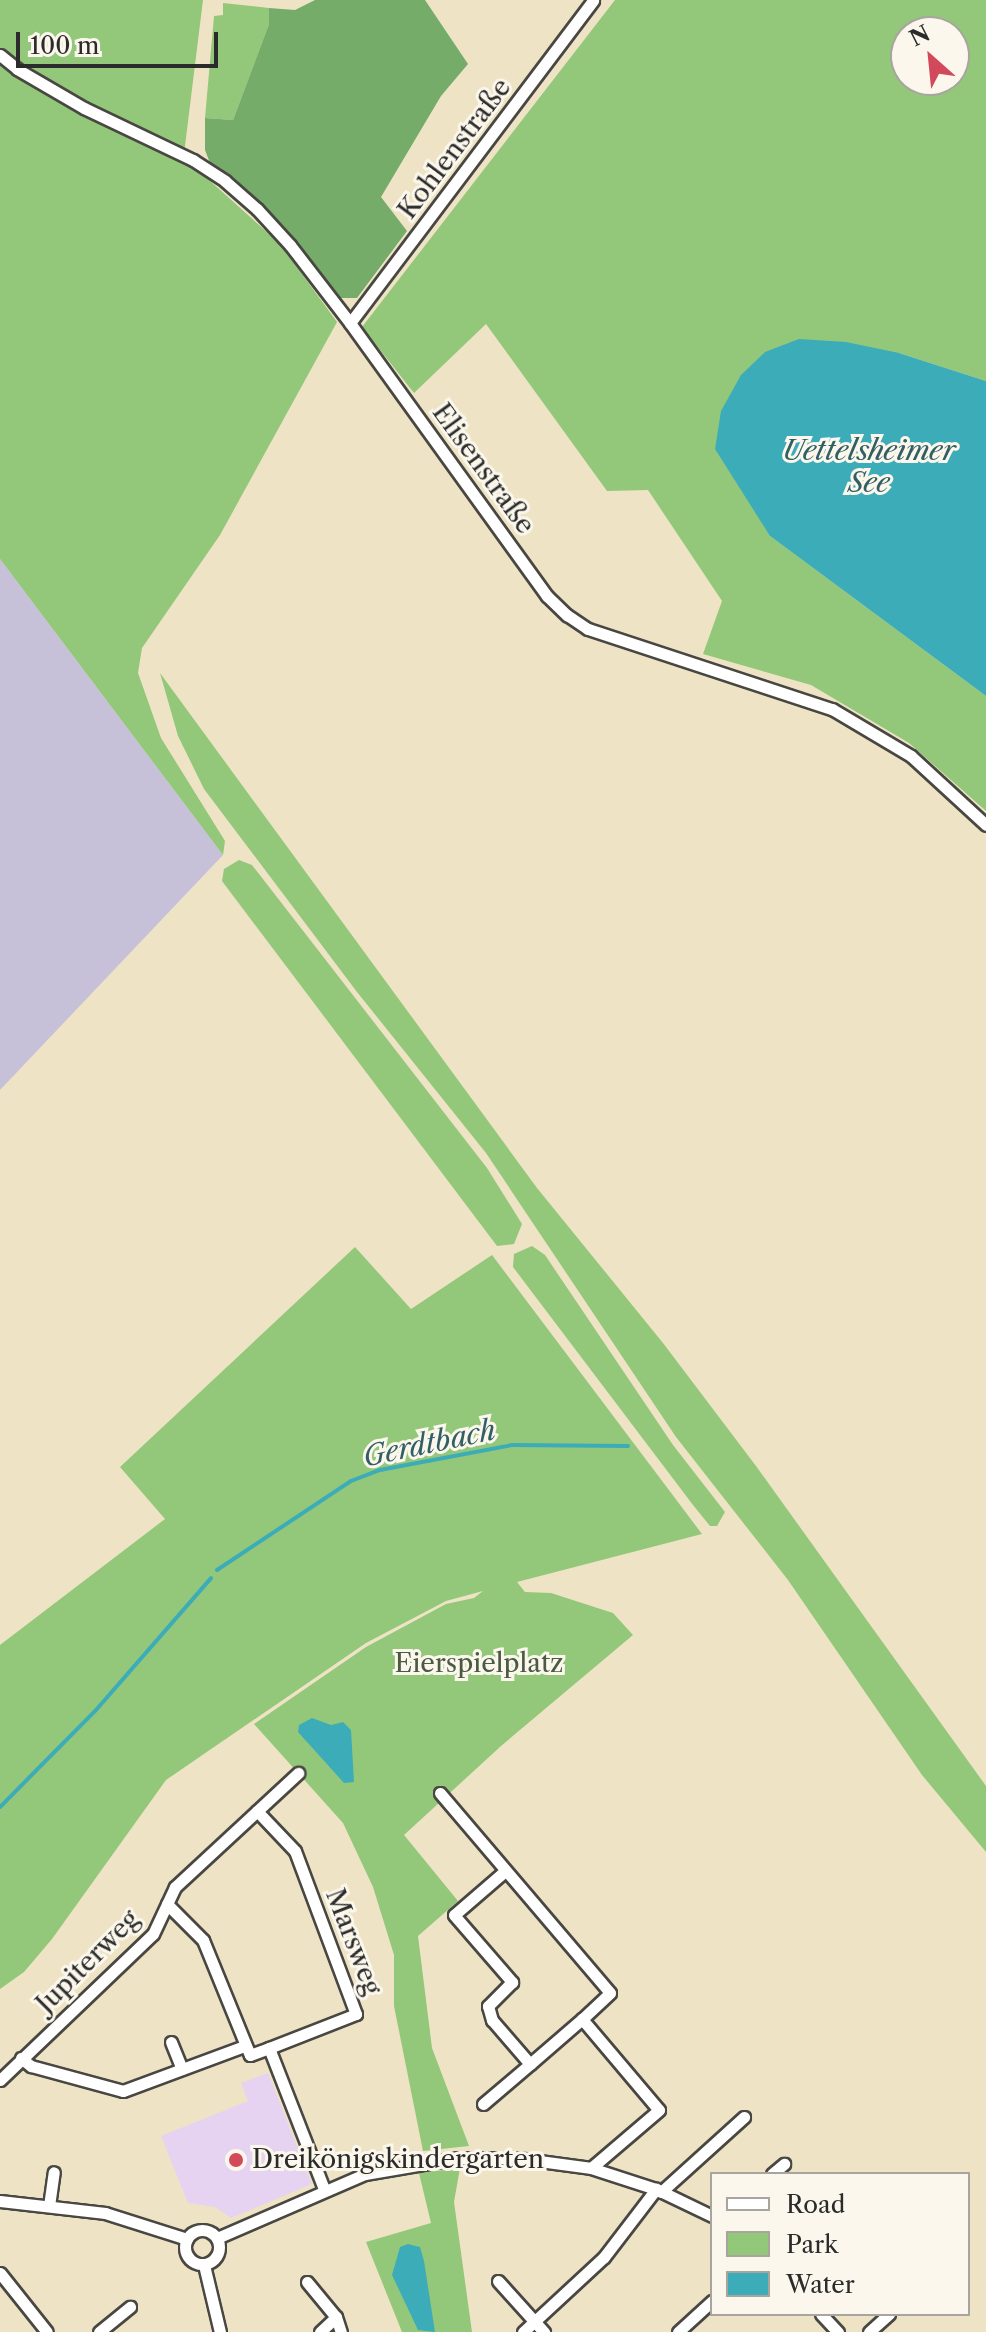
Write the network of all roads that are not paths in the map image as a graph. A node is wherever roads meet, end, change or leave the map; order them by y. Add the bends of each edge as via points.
1 (593, 0) edge
2 (0, 55) edge
3 (350, 323) junction
4 (986, 825) edge
5 (298, 1773) dead end
6 (440, 1793) dead end
7 (257, 1811) junction
8 (505, 1871) junction
9 (167, 1904) junction
10 (582, 2019) junction
11 (171, 2042) dead end
12 (244, 2046) junction
13 (269, 2048) junction
14 (21, 2058) junction
15 (530, 2064) junction
16 (182, 2069) junction
17 (0, 2080) edge
18 (483, 2104) dead end
19 (744, 2117) dead end
20 (784, 2164) dead end
21 (591, 2168) junction
22 (54, 2172) dead end
23 (774, 2172) edge
24 (324, 2189) junction
25 (658, 2191) junction
26 (0, 2201) edge
27 (49, 2206) junction
28 (710, 2215) edge
29 (217, 2238) junction
30 (187, 2239) junction
31 (204, 2265) junction
32 (0, 2273) edge
33 (498, 2281) dead end
34 (307, 2282) dead end
35 (710, 2303) edge
36 (130, 2307) dead end
37 (823, 2316) edge
38 (887, 2316) edge
39 (336, 2317) junction
40 (535, 2322) junction
41 (47, 2332) edge
42 (99, 2332) edge
43 (220, 2332) edge
44 (320, 2332) edge
45 (341, 2332) edge
46 (523, 2332) edge
47 (544, 2332) edge
48 (678, 2332) edge
49 (838, 2332) edge
50 (869, 2332) edge

1 - 3 street, Kohlenstraße
2 - 3 street, Elisenstraße via 84,108 225,181 290,245
3 - 4 street, Elisenstraße via 547,596 567,615 588,629 832,709 911,756
5 - 7 street, Jupiterweg
6 - 8 street
7 - 9 street, Jupiterweg via 175,1887
7 - 13 street, Marsweg via 295,1851 356,2014
8 - 10 street via 610,1993
8 - 15 street via 454,1915 512,1982 488,2006 492,2020
9 - 12 street, Jupiterweg via 203,1940
9 - 14 street, Jupiterweg via 153,1934
10 - 15 street
10 - 21 street via 659,2110
11 - 16 street
12 - 13 street via 250,2055
12 - 16 street
13 - 24 street
14 - 16 street via 31,2066 123,2091
14 - 17 street, Jupiterweg
15 - 18 street
19 - 25 street
20 - 23 street
21 - 24 street via 517,2158 459,2158 383,2169
21 - 25 street
22 - 27 street
24 - 29 street
25 - 28 street
25 - 40 street via 604,2257
26 - 27 street
27 - 30 street via 105,2213
29 - 30 street via 205,2230
29 - 31 street via 218,2255
30 - 31 street via 188,2257
31 - 43 street
32 - 41 street
33 - 40 street
34 - 39 street
35 - 48 street
36 - 42 street
37 - 49 street
38 - 50 street
39 - 44 street
39 - 45 street
40 - 46 street
40 - 47 street

